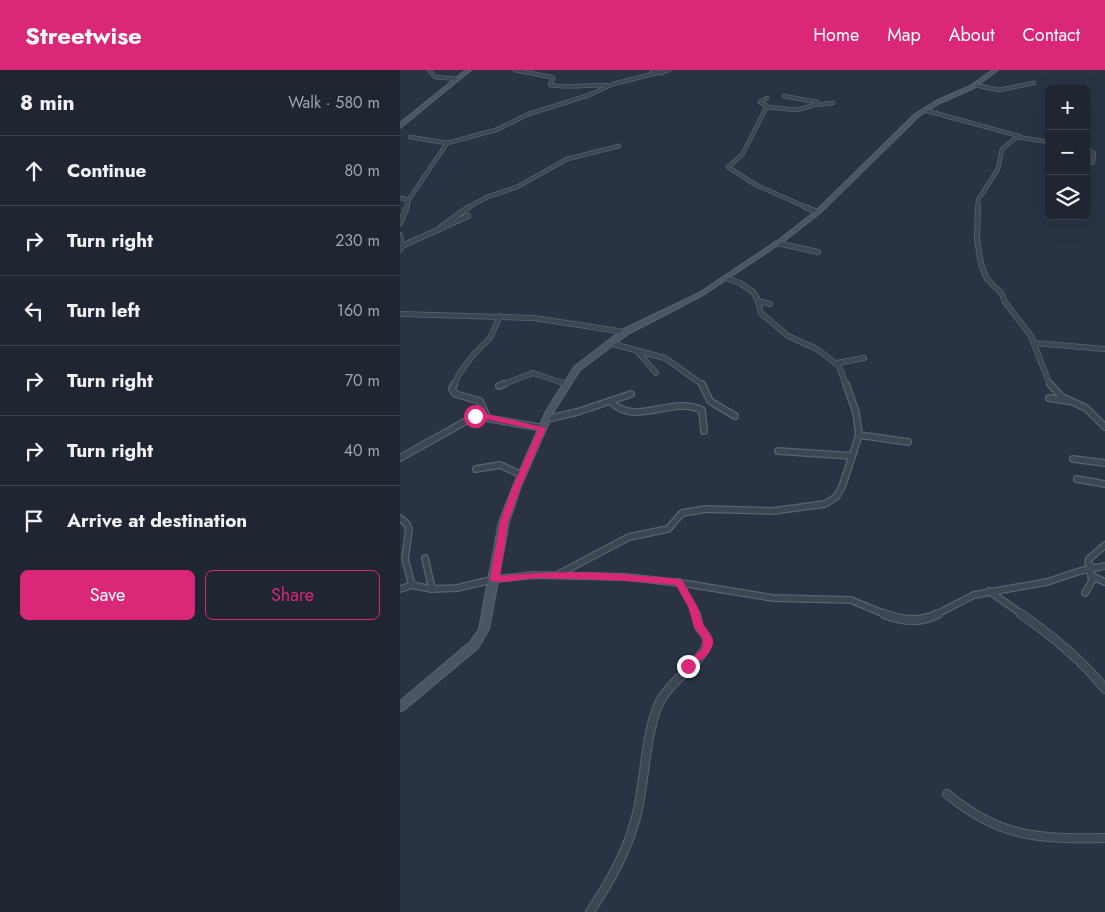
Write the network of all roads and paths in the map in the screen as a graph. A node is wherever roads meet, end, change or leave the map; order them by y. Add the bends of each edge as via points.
1 (429, 70) edge
2 (469, 70) edge
3 (515, 70) edge
4 (652, 70) edge
5 (669, 70) edge
6 (996, 70) edge
7 (662, 73) junction
8 (457, 80) junction
9 (1034, 83) dead end
10 (608, 85) junction
11 (975, 85) junction
12 (784, 96) dead end
13 (767, 98) dead end
14 (833, 103) dead end
15 (820, 104) junction
16 (766, 106) junction
17 (924, 110) junction
18 (400, 126) edge
19 (1019, 136) junction
20 (410, 137) dead end
21 (1045, 141) edge
22 (446, 143) junction
23 (619, 146) dead end
24 (1090, 152) edge
25 (1094, 163) dead end
26 (400, 198) edge
27 (408, 200) junction
28 (818, 212) junction
29 (468, 216) dead end
30 (400, 223) edge
31 (441, 227) junction
32 (400, 235) edge
33 (777, 243) junction
34 (401, 248) edge
35 (818, 252) dead end
36 (725, 278) junction
37 (758, 301) junction
38 (770, 304) dead end
39 (400, 314) edge
40 (500, 316) junction
41 (624, 332) junction
42 (609, 343) junction
43 (1034, 343) junction
44 (1105, 349) edge
45 (638, 352) junction
46 (864, 358) dead end
47 (837, 363) junction
48 (656, 373) dead end
49 (566, 384) junction
50 (499, 386) dead end
51 (631, 394) dead end
52 (1049, 398) dead end
53 (610, 401) junction
54 (1075, 403) junction
55 (735, 416) dead end
56 (487, 417) junction
57 (547, 419) junction
58 (1105, 427) edge
59 (543, 428) junction
60 (704, 431) dead end
61 (860, 436) junction
62 (908, 442) dead end
63 (778, 451) dead end
64 (852, 456) junction
65 (400, 458) edge
66 (1073, 459) dead end
67 (1105, 463) edge
68 (476, 469) dead end
69 (522, 475) junction
70 (1077, 480) dead end
71 (1105, 484) edge
72 (400, 518) edge
73 (1105, 545) edge
74 (425, 558) dead end
75 (1105, 566) edge
76 (1091, 568) junction
77 (557, 576) junction
78 (1092, 576) junction
79 (495, 579) junction
80 (678, 582) junction
81 (1105, 582) edge
82 (413, 585) junction
83 (400, 589) edge
84 (432, 589) junction
85 (989, 591) junction
86 (1085, 593) dead end
87 (1105, 689) edge
88 (400, 707) edge
89 (947, 794) dead end
90 (1105, 838) edge
91 (590, 912) edge

1 - 8 street via 435,77
2 - 8 street
3 - 10 street via 549,76 553,78 550,85 559,87
4 - 7 street
5 - 7 street
6 - 11 street
7 - 10 street
8 - 18 street
9 - 11 street via 999,90
10 - 22 street via 589,96 529,114 507,126 467,140
11 - 17 street
12 - 15 street
13 - 16 street via 760,102
14 - 15 street
15 - 16 street via 797,110
16 - 28 street via 742,155 728,168 751,183
17 - 19 street
17 - 28 street
19 - 21 street
19 - 43 street via 1002,149 998,169 978,200 977,239 987,279 1002,294
20 - 22 street
22 - 27 street
23 - 31 street via 567,160 517,187 471,205
24 - 25 street via 1094,153
26 - 27 street
27 - 30 street
28 - 33 street
29 - 31 street
31 - 34 street
32 - 34 street
33 - 35 street
33 - 36 street
36 - 37 street via 746,286
36 - 41 street
37 - 38 street
37 - 47 street via 762,313 788,336 817,349
39 - 40 street
40 - 41 street
40 - 56 street via 490,338 458,374 452,389 454,394 480,401
41 - 42 street
42 - 45 street
42 - 49 street via 577,369
43 - 44 street
43 - 54 street via 1050,385 1062,397
45 - 48 street
45 - 55 street via 658,355 672,362 704,386 710,401
46 - 47 street
47 - 61 street via 856,412
49 - 50 street via 533,373
49 - 57 street
51 - 53 street
52 - 54 street
53 - 57 street
53 - 60 street via 627,412 688,406 699,408 702,410
54 - 58 street
56 - 59 street
56 - 65 street via 475,416
57 - 59 street
59 - 69 street
61 - 62 street
61 - 64 street
63 - 64 street
64 - 77 street via 842,487 832,501 773,512 706,508 682,513 668,530 628,537
66 - 67 street
68 - 69 street via 499,464
69 - 79 street via 504,522
70 - 71 street
72 - 82 street via 409,529 405,559
73 - 76 street via 1089,559
74 - 84 street
75 - 76 street
76 - 78 street
76 - 85 street via 1047,582
77 - 79 street
77 - 80 street
78 - 81 street
78 - 86 street
79 - 84 street via 457,588
79 - 88 street via 484,629 474,645
80 - 85 street via 773,598 851,600 889,616 912,621 930,618 974,595
80 - 91 street via 693,606 708,644 703,654 664,695 655,719 627,846
82 - 83 street
82 - 84 street
85 - 87 street via 1051,637 1088,669
89 - 90 street via 978,818 1009,830 1046,838

